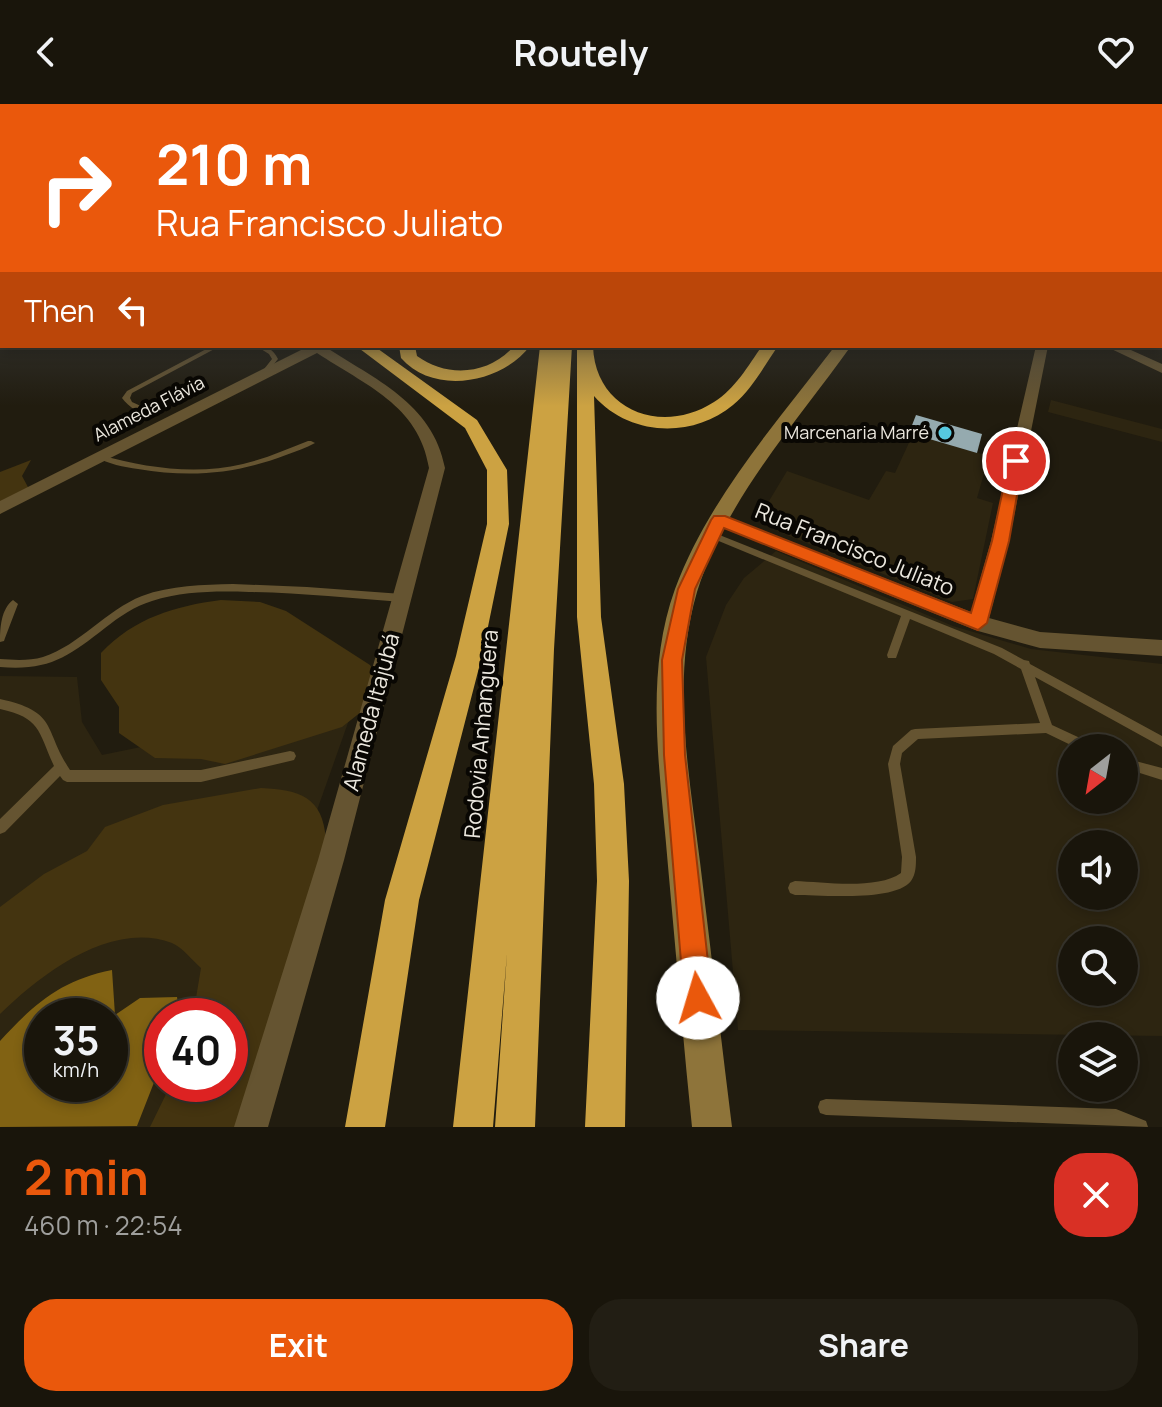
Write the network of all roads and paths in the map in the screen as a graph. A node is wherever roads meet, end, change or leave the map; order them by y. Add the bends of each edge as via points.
1 (213, 348) edge
2 (263, 348) edge
3 (314, 348) edge
4 (317, 348) edge
5 (367, 348) edge
6 (407, 348) edge
7 (520, 348) edge
8 (548, 348) edge
9 (578, 348) edge
10 (768, 348) edge
11 (842, 348) edge
12 (1042, 348) edge
13 (1115, 348) edge
14 (1162, 369) edge
15 (264, 373) junction
16 (151, 414) dead end
17 (311, 443) dead end
18 (100, 457) junction
19 (0, 508) edge
20 (716, 528) junction
21 (402, 598) junction
22 (13, 604) dead end
23 (907, 614) junction
24 (978, 623) junction
25 (0, 638) edge
26 (1162, 648) edge
27 (892, 655) dead end
28 (0, 663) edge
29 (1025, 664) junction
30 (0, 704) edge
31 (1047, 728) junction
32 (1060, 734) edge
33 (1162, 742) edge
34 (290, 756) dead end
35 (1138, 767) edge
36 (60, 768) junction
37 (1162, 774) edge
38 (0, 828) edge
39 (795, 888) dead end
40 (826, 1107) dead end
41 (251, 1127) edge
42 (365, 1127) edge
43 (473, 1127) edge
44 (515, 1127) edge
45 (605, 1127) edge
46 (712, 1127) edge
47 (1140, 1127) edge

1 - 16 lane via 129,392 129,403
2 - 15 lane via 275,355
3 - 15 street, Alameda Flávia
4 - 21 street, Alameda Itajubá via 411,411 433,437 437,468
5 - 42 highway via 471,424 497,470 499,495 498,524 469,656 402,900
6 - 7 highway via 409,358 421,367 459,375 501,366
8 - 43 highway, Rodovia Anhanguera
9 - 10 highway via 605,403 627,416 667,422 699,417 726,402
9 - 44 highway via 541,649
9 - 45 highway via 589,617 609,784 613,881
11 - 20 street
12 - 24 street
13 - 14 street
15 - 18 street, Alameda Flávia
17 - 18 lane via 222,469 135,468
18 - 19 street, Alameda Flávia
20 - 23 lane
20 - 24 street, Rua Francisco Juliato
20 - 46 street via 686,589 672,660 679,809
21 - 28 lane via 172,590 118,612 69,652 44,663
21 - 41 street, Alameda Itajubá
22 - 25 lane
23 - 27 lane
23 - 29 lane
24 - 26 street, Rua Francisco Juliato via 1040,640
29 - 31 lane
29 - 33 lane
30 - 36 lane via 37,716 47,728
31 - 32 lane
31 - 39 lane via 915,734 897,750 894,764 909,857 904,880 890,887
34 - 36 lane via 201,776 74,777
35 - 37 lane
36 - 38 lane
40 - 47 lane via 1116,1117

